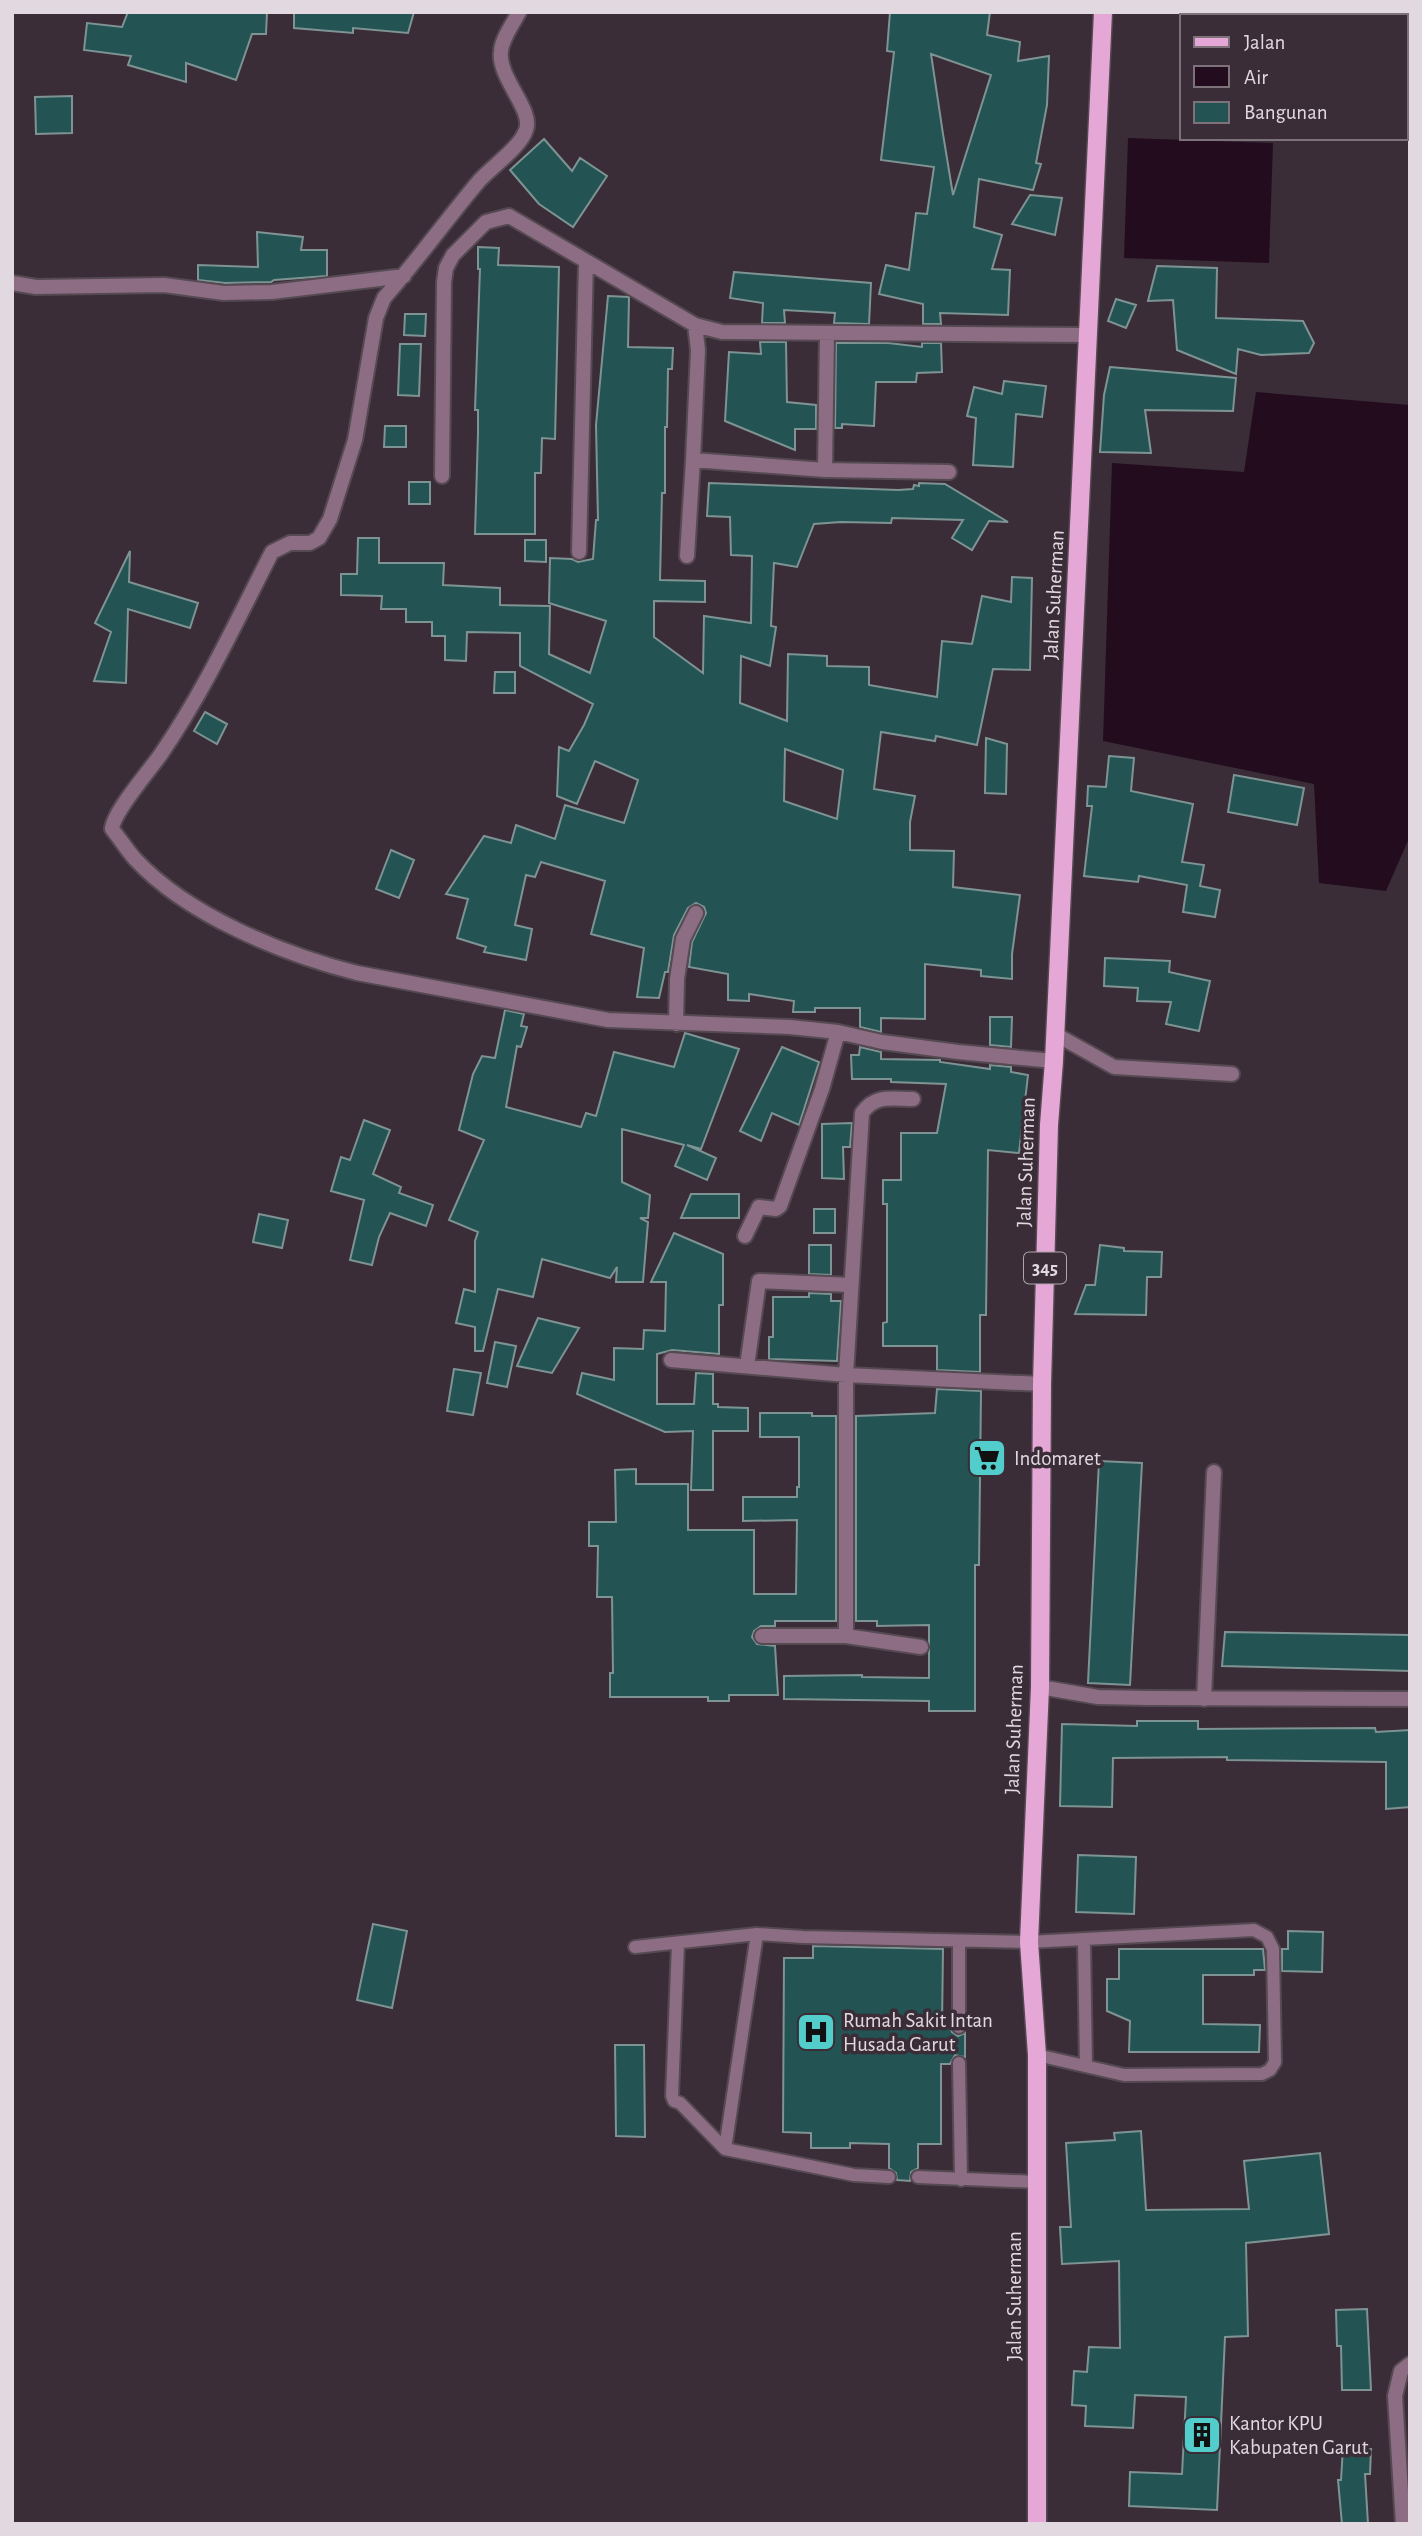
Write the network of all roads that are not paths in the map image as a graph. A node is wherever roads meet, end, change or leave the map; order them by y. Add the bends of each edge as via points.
1 (519, 12) edge
2 (1102, 12) edge
3 (586, 261) junction
4 (404, 276) junction
5 (12, 283) edge
6 (695, 325) junction
7 (827, 333) junction
8 (1089, 335) junction
9 (693, 460) junction
10 (825, 470) junction
11 (949, 472) dead end
12 (442, 476) dead end
13 (579, 552) dead end
14 (687, 556) dead end
15 (696, 913) dead end
16 (676, 1024) junction
17 (838, 1032) junction
18 (1055, 1034) junction
19 (1054, 1061) junction
20 (1232, 1074) dead end
21 (913, 1099) dead end
22 (745, 1236) dead end
23 (851, 1285) junction
24 (671, 1360) dead end
25 (747, 1366) junction
26 (846, 1375) junction
27 (1042, 1384) junction
28 (1214, 1472) dead end
29 (762, 1636) dead end
30 (846, 1636) junction
31 (921, 1647) dead end
32 (1040, 1686) junction
33 (1204, 1699) junction
34 (1410, 1699) edge
35 (757, 1934) junction
36 (1084, 1940) junction
37 (958, 1941) junction
38 (1028, 1942) junction
39 (678, 1944) junction
40 (635, 1947) dead end
41 (959, 2027) dead end
42 (1037, 2055) junction
43 (958, 2063) dead end
44 (1086, 2066) junction
45 (725, 2149) junction
46 (889, 2177) dead end
47 (918, 2177) dead end
48 (961, 2180) junction
49 (1037, 2182) junction
50 (1410, 2364) edge
51 (1037, 2524) edge
52 (1403, 2524) edge

1 - 4 street via 502,45 500,61 525,112 527,130 480,180
2 - 8 main road, Jalan Suherman / 345
3 - 6 street
3 - 12 street via 509,216 486,222 453,255 444,282
3 - 13 street
4 - 5 street via 272,292 224,293 164,285 36,287
4 - 16 street via 384,298 376,318 355,440 330,519 319,538 310,543 272,551 204,686 112,829 136,860 177,895 222,924 318,963 596,1018
6 - 7 street via 722,332
6 - 9 street
7 - 8 street
7 - 10 street
8 - 18 main road, Jalan Suherman / 345
9 - 10 street
9 - 14 street
10 - 11 street
15 - 16 street via 683,939
16 - 17 street
17 - 19 street via 882,1042
17 - 22 street via 780,1206 759,1207
18 - 19 main road, Jalan Suherman / 345
18 - 20 street via 1114,1067
19 - 27 main road, Jalan Suherman / 345
21 - 23 street via 880,1099 869,1103 862,1113
23 - 25 street via 759,1281
23 - 26 street
24 - 25 street
25 - 26 street
26 - 27 street
26 - 30 street
27 - 32 main road, Jalan Suherman / 345
28 - 33 street
29 - 30 street
30 - 31 street
32 - 33 street via 1098,1697
32 - 38 main road, Jalan Suherman / 345
33 - 34 street
35 - 37 lane
35 - 39 lane
35 - 45 lane
36 - 38 lane
36 - 44 lane
36 - 44 lane via 1254,1930 1266,1937 1273,1949 1275,2062 1262,2074 1124,2075
37 - 38 lane
37 - 41 lane
38 - 42 main road, Jalan Suherman / 345
39 - 40 lane
39 - 45 lane via 672,2096
42 - 44 lane
42 - 49 main road, Jalan Suherman / 345
43 - 48 lane
45 - 46 lane via 854,2175
47 - 48 lane
48 - 49 lane
49 - 51 main road, Jalan Suherman / 345
50 - 52 street via 1401,2371 1395,2396

